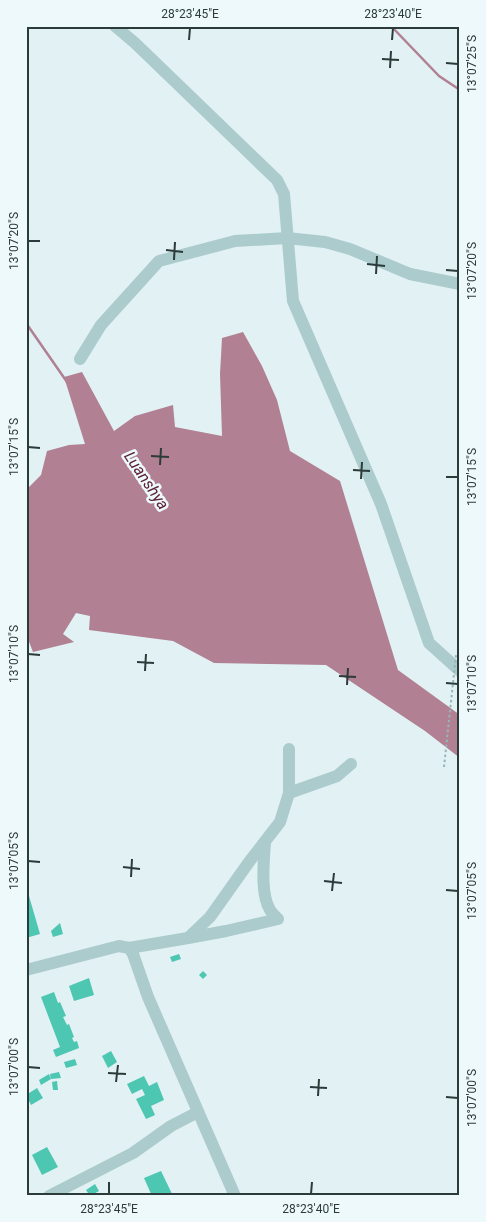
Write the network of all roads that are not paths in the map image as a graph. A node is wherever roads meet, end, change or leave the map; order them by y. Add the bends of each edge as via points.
1 (115, 26) edge
2 (287, 238) junction
3 (460, 284) edge
4 (80, 359) dead end
5 (460, 671) edge
6 (289, 749) dead end
7 (351, 764) dead end
8 (289, 793) junction
9 (265, 842) junction
10 (188, 938) junction
11 (129, 948) junction
12 (26, 970) edge
13 (198, 1112) junction
14 (49, 1196) edge
15 (235, 1196) edge

1 - 2 street via 277,180 284,194
2 - 3 street via 325,242 410,274
2 - 4 street via 235,241 159,261 102,325
2 - 5 street via 293,301 381,504 429,643
6 - 8 street
7 - 8 street via 337,776
8 - 9 street via 280,822
9 - 10 street via 210,917
9 - 10 street via 263,876 266,895 270,910 278,919
10 - 11 street
11 - 12 street via 119,946
11 - 13 street
13 - 14 street via 171,1126 133,1153
13 - 15 street

